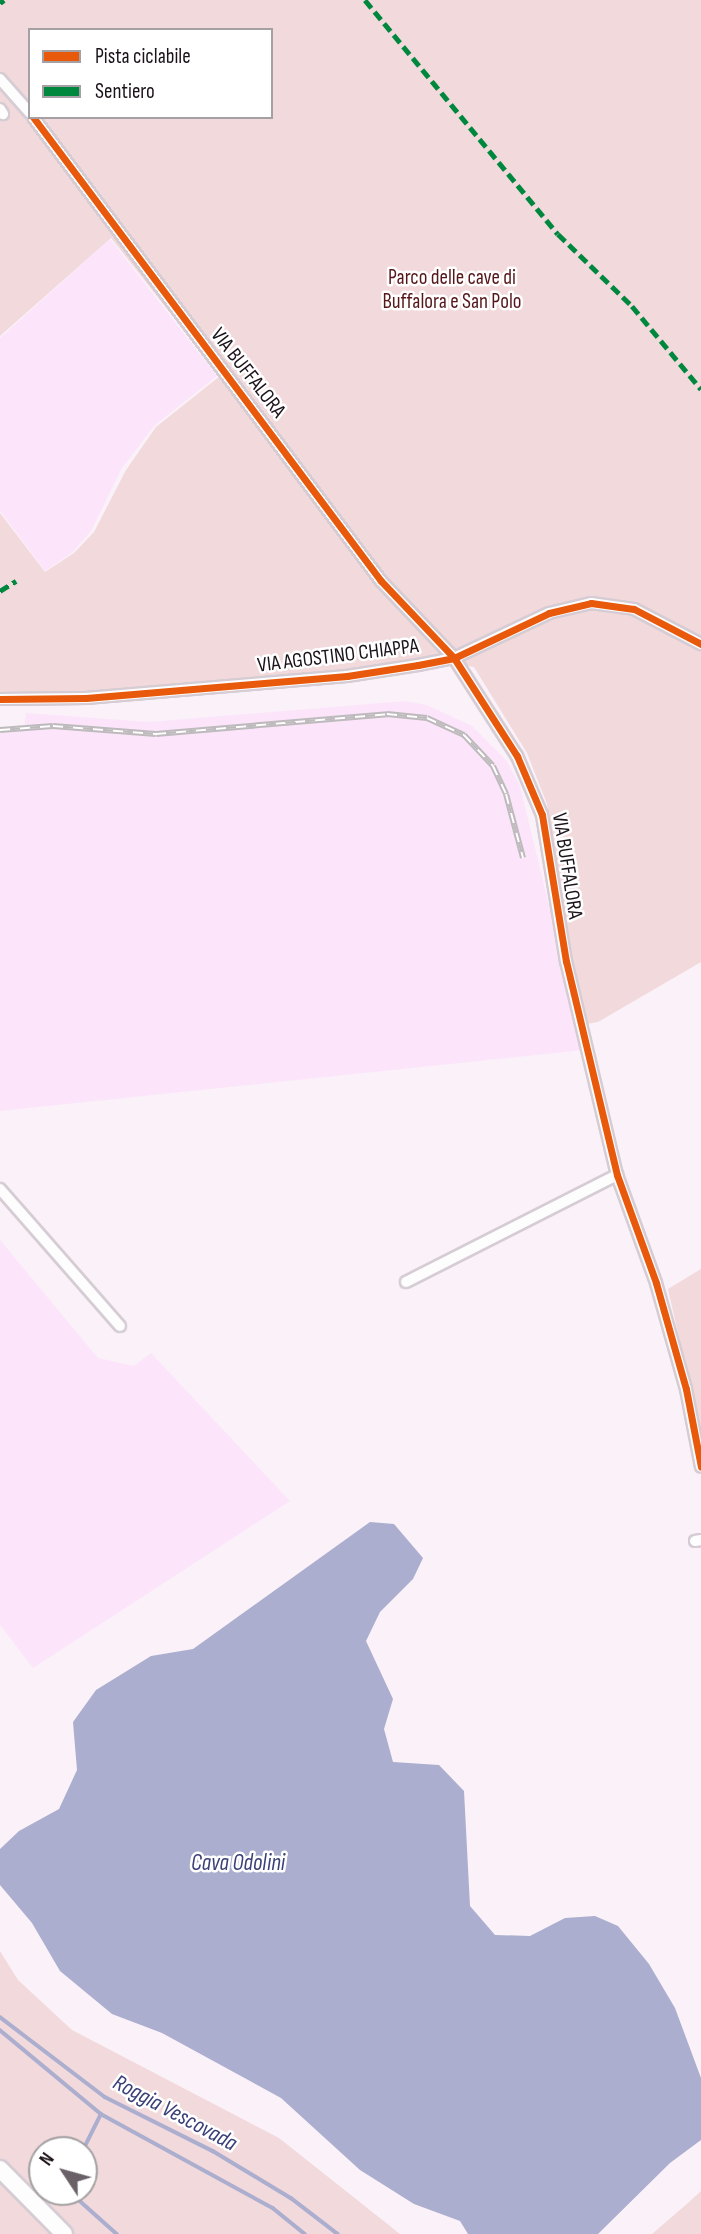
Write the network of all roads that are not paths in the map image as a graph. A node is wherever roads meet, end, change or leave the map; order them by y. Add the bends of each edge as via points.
1 (0, 79) edge
2 (28, 112) edge
3 (34, 119) edge
4 (701, 644) edge
5 (454, 658) junction
6 (0, 699) edge
7 (617, 1175) junction
8 (0, 1189) edge
9 (406, 1282) dead end
10 (120, 1326) dead end
11 (701, 1467) edge
12 (0, 2169) edge
13 (64, 2234) edge

1 - 2 street, VIA BUFFALORA
3 - 5 street, VIA BUFFALORA via 135,264 381,581
4 - 5 street, VIA AGOSTINO CHIAPPA via 634,609 591,603 550,614
5 - 6 street, VIA AGOSTINO CHIAPPA via 347,676 86,698
5 - 7 street, VIA BUFFALORA via 491,711 539,806 566,961
7 - 9 street
7 - 11 street, VIA BUFFALORA via 660,1296
8 - 10 street
12 - 13 main road

